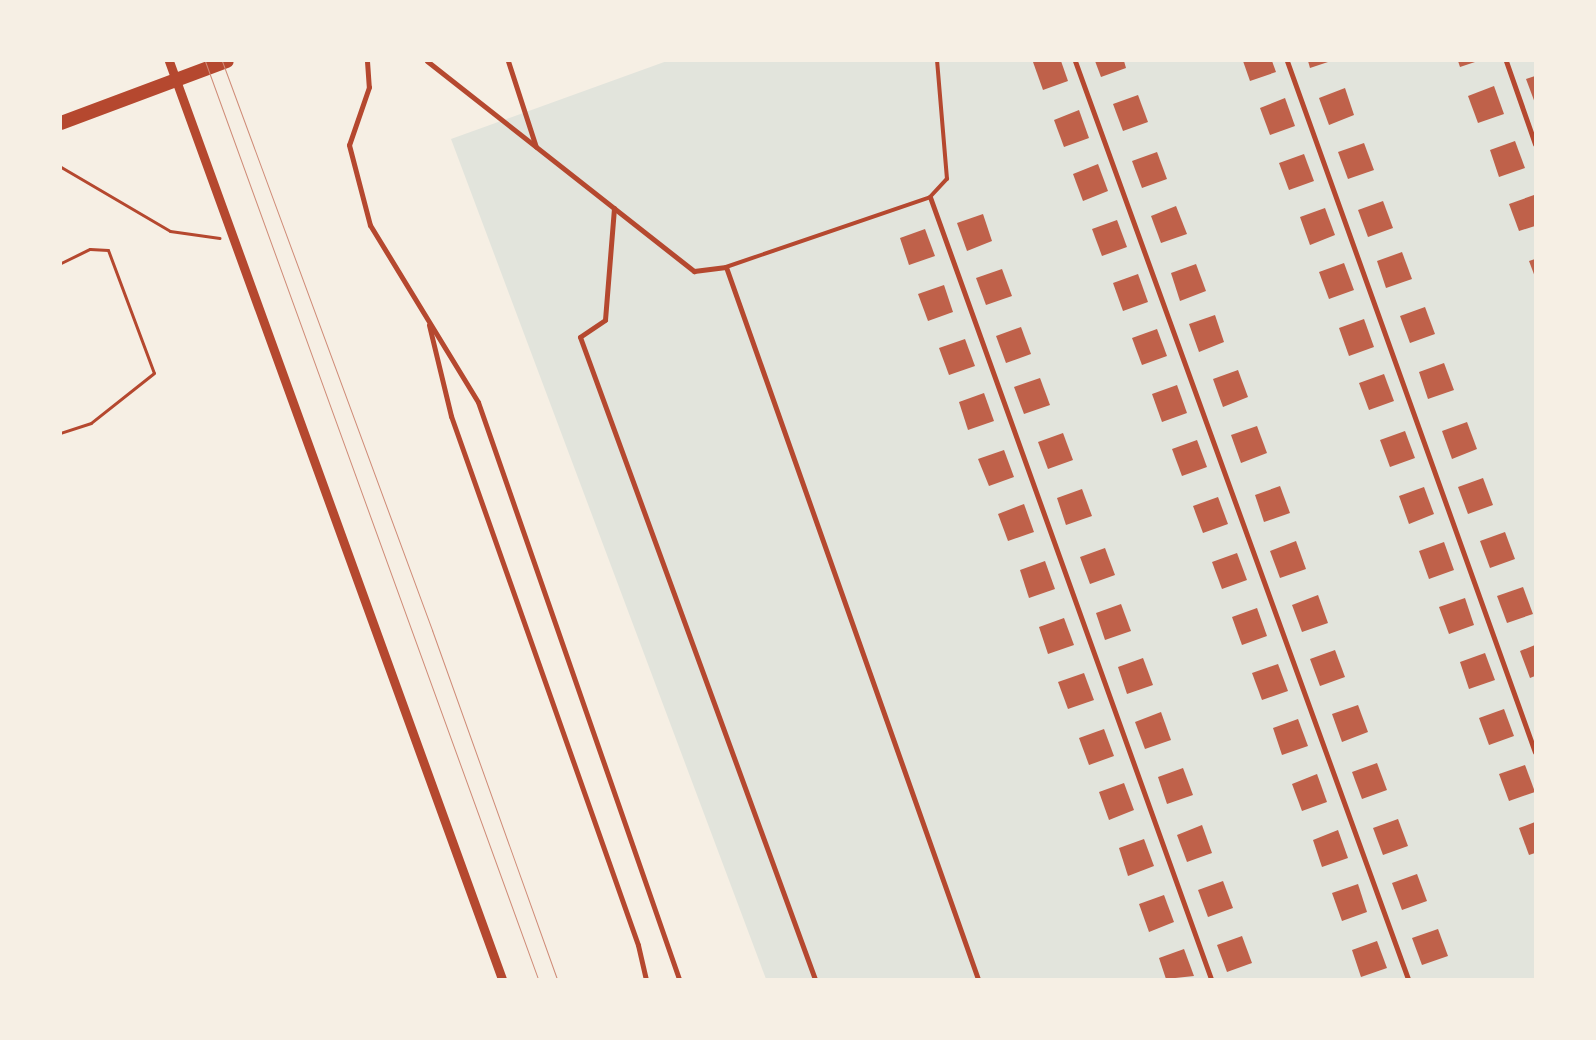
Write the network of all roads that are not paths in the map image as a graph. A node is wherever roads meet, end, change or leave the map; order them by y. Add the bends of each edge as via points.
1 (169, 61) edge
2 (227, 61) edge
3 (367, 61) edge
4 (427, 61) edge
5 (508, 61) edge
6 (936, 61) edge
7 (1075, 61) edge
8 (1287, 61) edge
9 (1506, 61) edge
10 (175, 80) junction
11 (61, 123) edge
12 (1535, 144) edge
13 (536, 147) junction
14 (930, 197) junction
15 (614, 208) junction
16 (726, 267) junction
17 (427, 319) junction
18 (1535, 752) edge
19 (502, 979) edge
20 (646, 979) edge
21 (679, 979) edge
22 (815, 979) edge
23 (978, 979) edge
24 (1211, 979) edge
25 (1408, 979) edge

1 - 10 street
2 - 10 highway
3 - 17 street via 369,87 349,145 370,225
4 - 13 street
5 - 13 street
6 - 14 lane via 947,179
7 - 25 street
8 - 18 street
9 - 12 street
10 - 11 highway
10 - 19 street
13 - 15 street
14 - 16 lane
14 - 24 street
15 - 16 street via 694,272
15 - 22 street via 605,320 580,337
16 - 23 street
17 - 20 street via 451,416 638,945
17 - 21 street via 478,402

